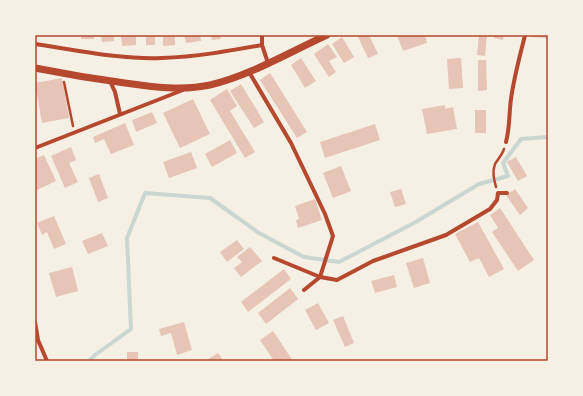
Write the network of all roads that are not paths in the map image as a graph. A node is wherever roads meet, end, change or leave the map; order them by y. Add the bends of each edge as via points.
1 (262, 35) edge
2 (327, 35) edge
3 (525, 35) edge
4 (35, 44) edge
5 (262, 45) junction
6 (268, 63) junction
7 (35, 68) edge
8 (249, 72) junction
9 (109, 81) junction
10 (188, 88) junction
11 (120, 114) junction
12 (506, 142) road end
13 (35, 148) edge
14 (507, 193) dead end
15 (274, 258) dead end
16 (320, 277) junction
17 (304, 290) dead end
18 (35, 322) edge
19 (47, 361) edge

1 - 5 street
2 - 6 street
3 - 12 street via 512,94
4 - 5 street via 128,57 161,58 202,55
5 - 6 street
6 - 8 street
7 - 9 street
8 - 10 street via 223,81
8 - 16 street via 291,143 333,236
9 - 10 street
9 - 11 street
10 - 11 street
11 - 13 street
14 - 16 street via 498,193 497,200 490,209 446,235 373,261 337,280
15 - 16 street
16 - 17 street
18 - 19 street via 38,340

